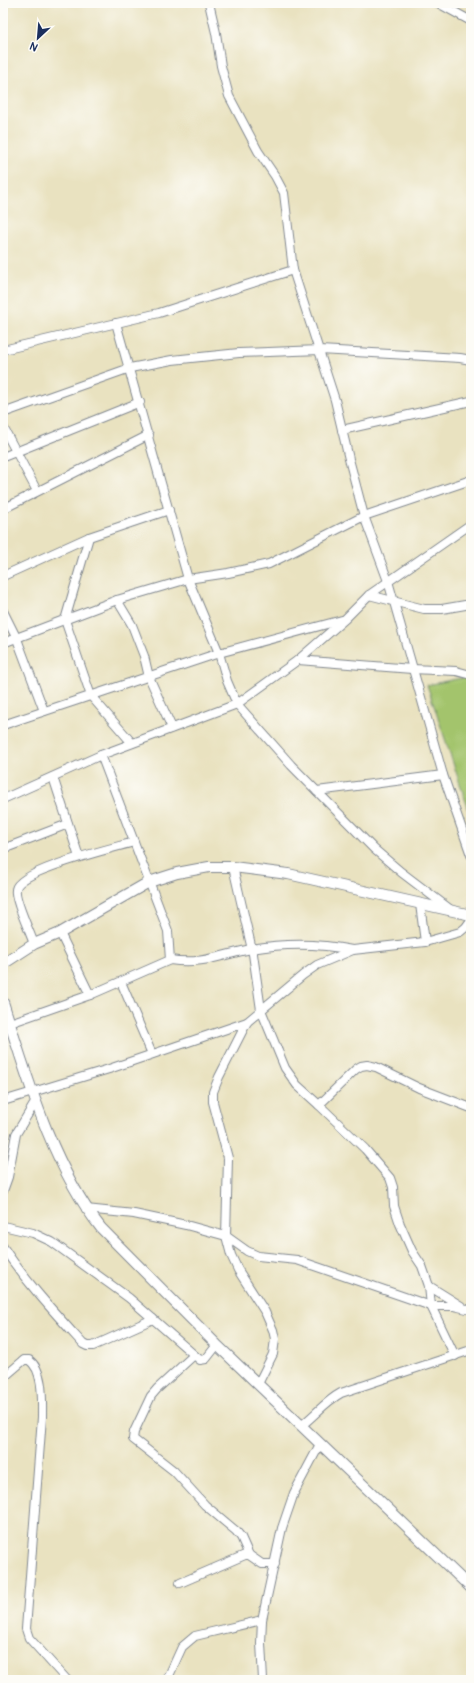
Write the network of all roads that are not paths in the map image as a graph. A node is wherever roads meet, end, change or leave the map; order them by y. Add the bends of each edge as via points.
1 (209, 3) edge
2 (438, 3) edge
3 (471, 21) edge
4 (293, 270) junction
5 (116, 323) junction
6 (3, 350) edge
7 (320, 350) junction
8 (471, 360) edge
9 (130, 368) junction
10 (471, 401) edge
11 (140, 402) junction
12 (3, 413) edge
13 (3, 427) edge
14 (342, 430) junction
15 (149, 435) junction
16 (16, 452) junction
17 (3, 457) edge
18 (471, 480) edge
19 (38, 491) junction
20 (3, 509) edge
21 (169, 510) junction
22 (364, 516) junction
23 (471, 524) edge
24 (89, 537) junction
25 (3, 576) edge
26 (188, 579) junction
27 (388, 581) junction
28 (369, 595) junction
29 (117, 600) junction
30 (393, 600) junction
31 (471, 604) edge
32 (3, 611) edge
33 (345, 619) junction
34 (65, 620) junction
35 (17, 639) junction
36 (3, 643) edge
37 (219, 653) junction
38 (298, 660) junction
39 (412, 669) junction
40 (471, 669) edge
41 (456, 671) junction
42 (471, 675) edge
43 (149, 676) junction
44 (91, 696) junction
45 (237, 704) junction
46 (44, 711) junction
47 (3, 725) edge
48 (172, 728) junction
49 (132, 743) junction
50 (101, 755) junction
51 (442, 775) junction
52 (53, 777) junction
53 (317, 791) junction
54 (3, 799) edge
55 (68, 824) junction
56 (134, 842) junction
57 (3, 849) edge
58 (471, 855) edge
59 (79, 857) junction
60 (233, 867) junction
61 (149, 882) junction
62 (420, 904) junction
63 (452, 910) junction
64 (471, 915) edge
65 (471, 920) edge
66 (60, 933) junction
67 (425, 942) junction
68 (34, 944) junction
69 (252, 949) junction
70 (353, 950) junction
71 (170, 960) junction
72 (3, 964) edge
73 (122, 982) junction
74 (90, 995) junction
75 (4, 1006) edge
76 (262, 1010) junction
77 (247, 1022) junction
78 (10, 1023) junction
79 (152, 1054) junction
80 (34, 1096) junction
81 (3, 1101) edge
82 (318, 1105) junction
83 (471, 1108) edge
84 (3, 1170) edge
85 (8, 1177) junction
86 (3, 1189) edge
87 (86, 1209) junction
88 (3, 1226) edge
89 (226, 1236) junction
90 (3, 1247) edge
91 (429, 1286) junction
92 (431, 1306) junction
93 (467, 1309) edge
94 (153, 1319) junction
95 (217, 1345) junction
96 (471, 1350) edge
97 (194, 1355) junction
98 (455, 1356) junction
99 (3, 1378) edge
100 (258, 1384) junction
101 (302, 1425) junction
102 (320, 1444) junction
103 (249, 1555) junction
104 (275, 1564) junction
105 (180, 1582) dead end
106 (471, 1588) edge
107 (262, 1620) junction
108 (67, 1680) edge
109 (168, 1680) edge
110 (263, 1680) edge

1 - 4 street via 229,96 284,193
2 - 3 street
4 - 5 street via 188,304
4 - 7 street
5 - 6 street
5 - 9 street
7 - 8 street
7 - 9 street via 239,353 172,360
7 - 14 street
9 - 11 street
9 - 12 street
10 - 14 street
11 - 15 street
11 - 16 street
13 - 16 street
14 - 22 street
15 - 19 street
15 - 21 street
16 - 17 street
16 - 19 street
18 - 22 street
19 - 20 street
21 - 24 street
21 - 26 street
22 - 26 street via 269,564
22 - 27 street
23 - 27 street
24 - 25 street
24 - 34 street
26 - 29 street
26 - 37 street
27 - 28 street
27 - 30 street
28 - 30 street
28 - 33 street
29 - 34 street
29 - 43 street via 132,625
30 - 31 street via 424,609
30 - 39 street
32 - 35 street
33 - 37 street
33 - 38 street
34 - 35 street
34 - 44 street
35 - 36 street
35 - 46 street
37 - 43 street
37 - 45 street
38 - 39 street
38 - 45 street
39 - 41 street
39 - 51 street
40 - 41 street
41 - 42 street
43 - 44 street
43 - 48 street
44 - 46 street
44 - 49 street
45 - 48 street
45 - 53 street
46 - 47 street
48 - 49 street
49 - 50 street
50 - 52 street
50 - 56 street
51 - 53 street
51 - 58 street
52 - 54 street
52 - 55 street
53 - 63 street via 374,849
55 - 57 street
55 - 59 street
56 - 59 street
56 - 61 street
59 - 68 street via 50,867 18,884 18,903
60 - 61 street via 198,868
60 - 62 street via 288,874
60 - 69 street
61 - 66 street
61 - 71 street via 168,931
62 - 63 street
62 - 67 street
63 - 64 street
65 - 67 street via 460,932
66 - 68 street
66 - 74 street
67 - 70 street
68 - 72 street
69 - 70 street via 311,944
69 - 71 street via 199,962
69 - 76 street
70 - 76 street via 317,965 303,974
71 - 73 street
73 - 74 street
73 - 79 street
74 - 78 street
75 - 78 street
76 - 77 street
76 - 82 street via 285,1068 297,1085
77 - 79 street
77 - 89 street via 213,1092 213,1102 228,1158
78 - 80 street
79 - 80 street
80 - 81 street
80 - 85 street via 16,1134
80 - 87 street via 69,1181
82 - 83 street via 356,1069 367,1065
82 - 91 street via 365,1149 390,1178 394,1188 394,1206 400,1224 422,1266
84 - 85 street
85 - 86 street
87 - 89 street via 134,1214
87 - 95 street via 119,1248
88 - 94 street via 34,1233 52,1242 129,1298
89 - 92 street via 258,1256 297,1260
89 - 100 street via 238,1270 266,1312 273,1330 273,1354
90 - 94 street via 50,1307 87,1346 93,1346
91 - 92 street
91 - 93 street
92 - 93 street
92 - 98 street
94 - 97 street
95 - 97 street via 202,1361
95 - 100 street
96 - 98 street
97 - 103 street via 151,1396 133,1439 174,1471 205,1505 236,1531
98 - 101 street via 341,1393 327,1401
99 - 108 street via 24,1360 30,1360 35,1364 38,1373 42,1392 42,1417 26,1629 29,1638
100 - 101 street
101 - 102 street
102 - 104 street via 294,1493 282,1528
102 - 106 street
103 - 104 street via 262,1564
103 - 105 street
104 - 107 street
107 - 109 street via 195,1636 182,1647
107 - 110 street

